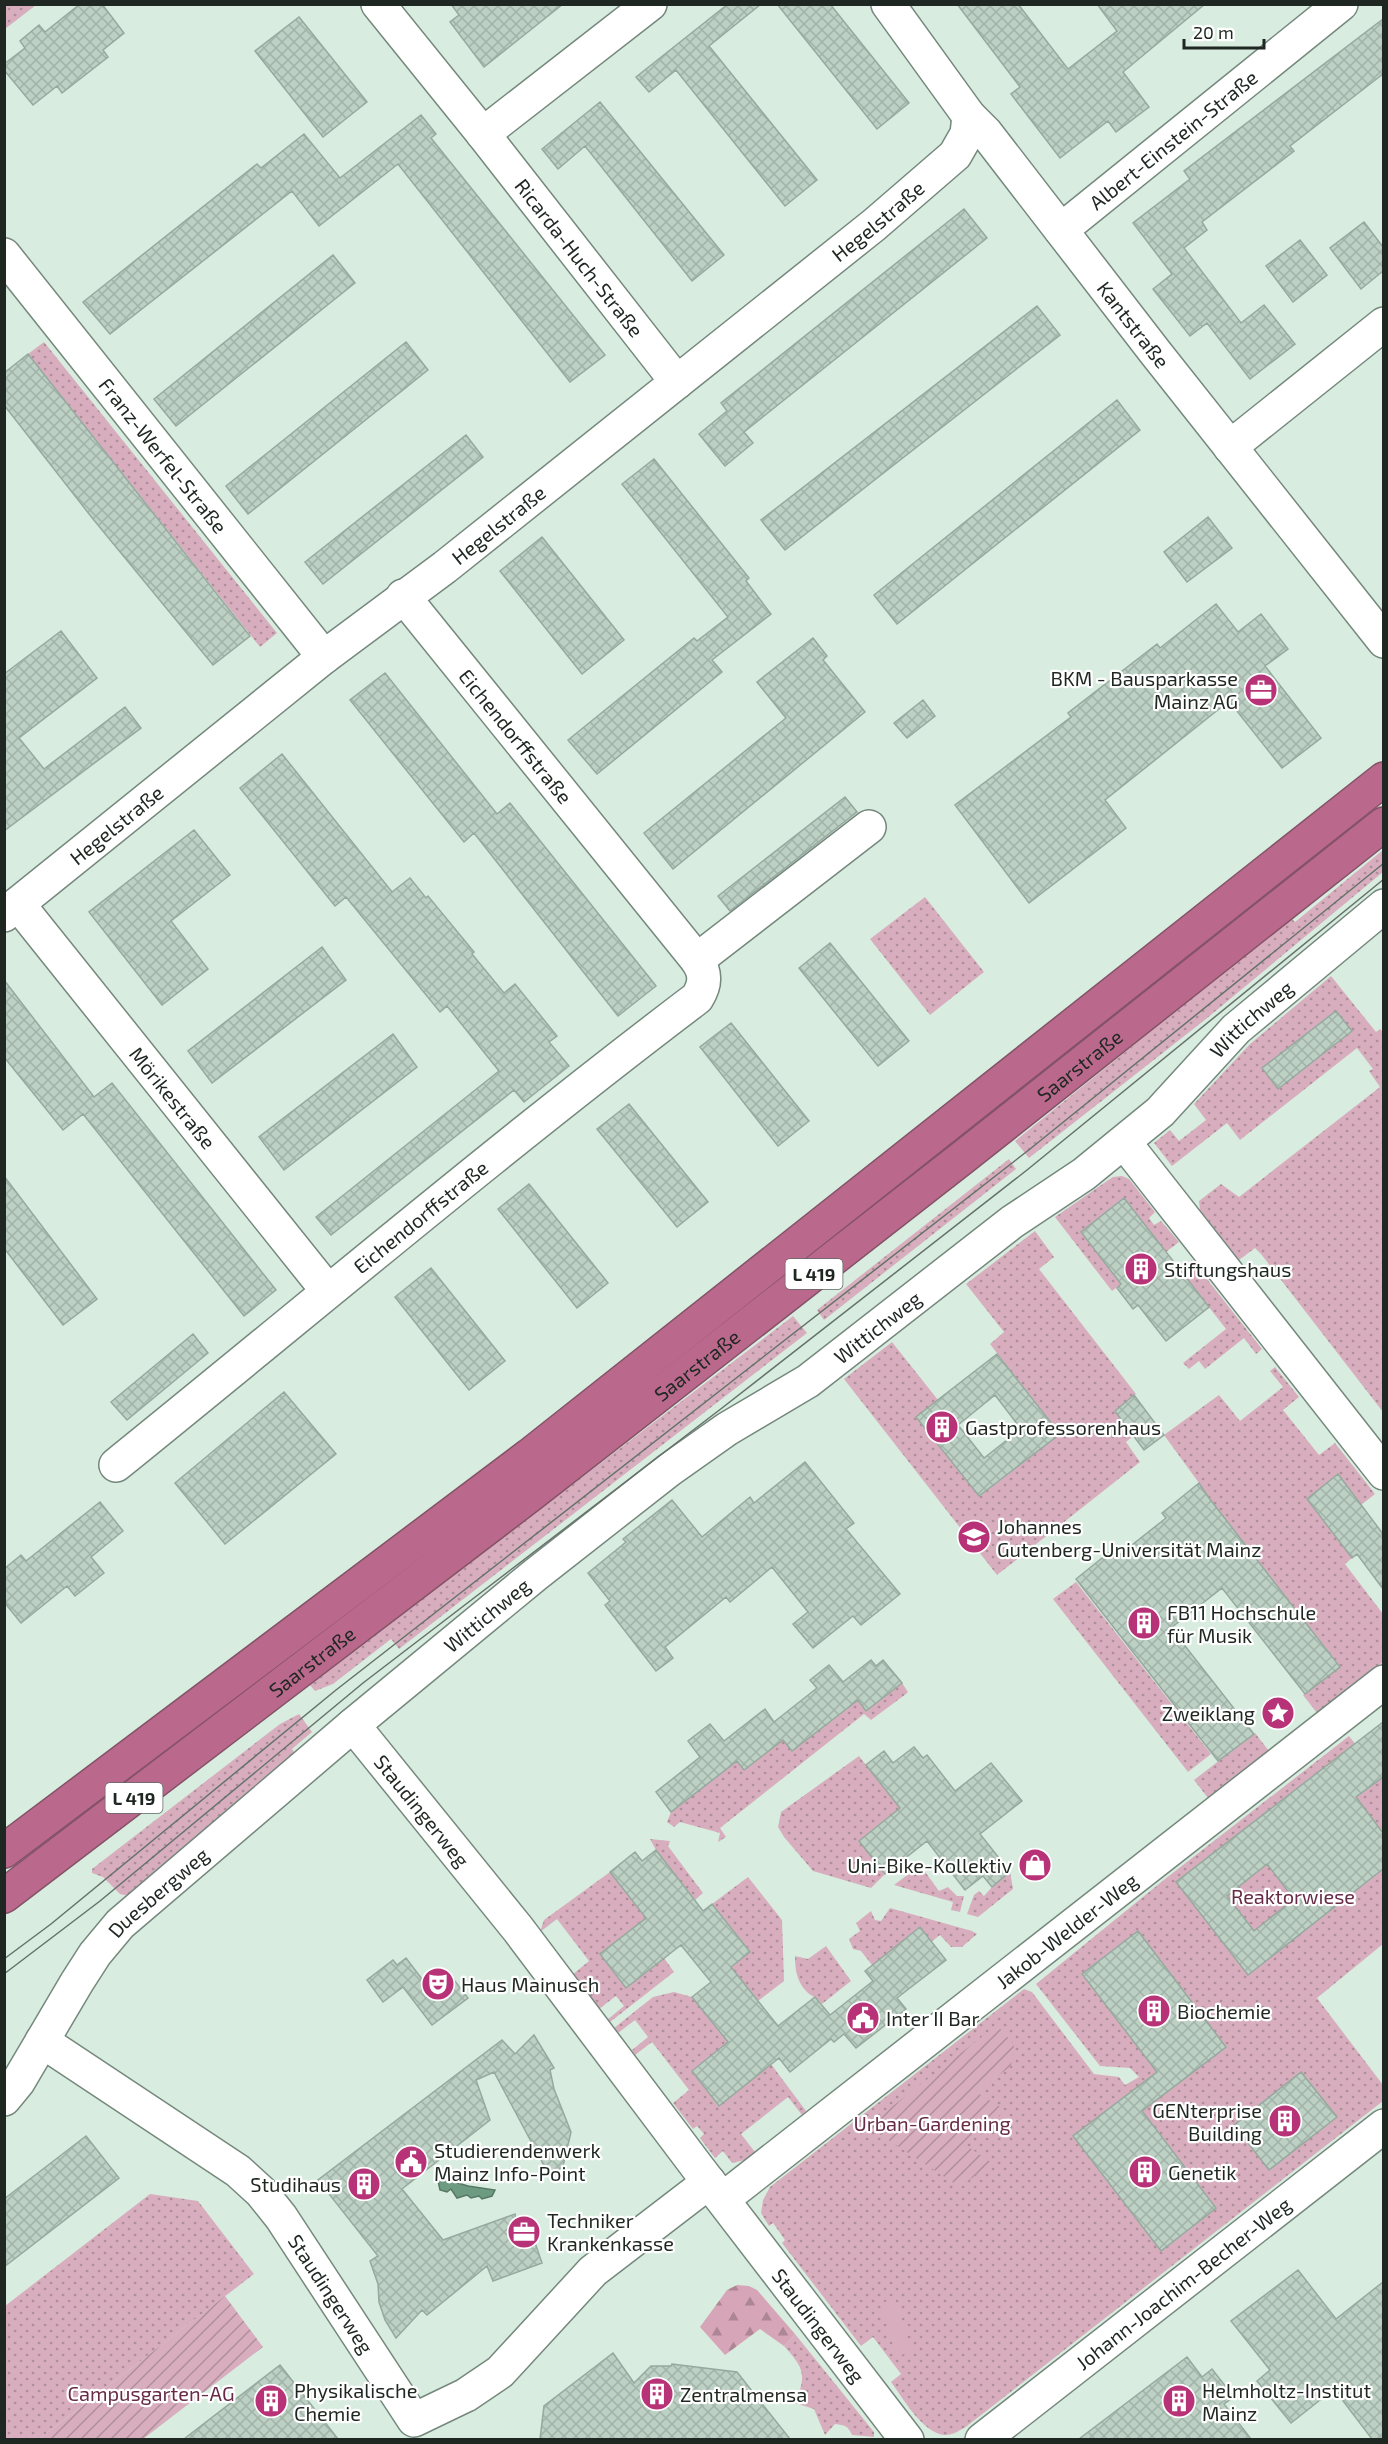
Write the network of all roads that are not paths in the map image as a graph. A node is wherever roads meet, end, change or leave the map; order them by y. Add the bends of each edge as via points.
1 (378, 4) edge
2 (650, 4) edge
3 (888, 4) edge
4 (1341, 4) edge
5 (969, 116) junction
6 (483, 134) junction
7 (1061, 230) junction
8 (4, 255) edge
9 (1383, 324) edge
10 (677, 382) junction
11 (1230, 447) junction
12 (403, 596) junction
13 (1383, 641) edge
14 (324, 657) junction
15 (1383, 779) edge
16 (1383, 824) edge
17 (869, 827) dead end
18 (1383, 906) edge
19 (11, 909) edge
20 (697, 960) junction
21 (1124, 1142) junction
22 (327, 1290) junction
23 (116, 1465) dead end
24 (1383, 1473) edge
25 (1383, 1682) edge
26 (353, 1725) junction
27 (4, 1851) edge
28 (4, 1896) edge
29 (42, 2041) junction
30 (4, 2099) edge
31 (1383, 2126) edge
32 (716, 2191) junction
33 (908, 2439) edge
34 (982, 2439) edge

1 - 6 street, Ricarda-Huch-Straße
2 - 6 street
3 - 5 street, Kantstraße
4 - 7 street, Albert-Einstein-Straße
5 - 7 street, Kantstraße
5 - 10 street, Hegelstraße via 967,134 955,155
6 - 10 street, Ricarda-Huch-Straße
7 - 11 street, Kantstraße
8 - 14 street, Franz-Werfel-Straße
9 - 11 street
10 - 12 street, Hegelstraße
11 - 13 street, Kantstraße
12 - 14 street, Hegelstraße
12 - 20 street, Eichendorffstraße
14 - 19 street, Hegelstraße
15 - 27 highway, Saarstraße / L 419 via 530,1455
16 - 28 highway, Saarstraße / L 419 via 534,1492
17 - 20 street
18 - 21 street, Wittichweg via 1236,1029 1160,1112
19 - 22 street, Mörikestraße
20 - 22 street, Eichendorffstraße via 703,968 704,980 697,998
21 - 24 street
21 - 26 street, Wittichweg via 1012,1222 808,1382 727,1429 669,1470
22 - 23 street, Eichendorffstraße
25 - 32 street, Jakob-Welder-Weg
26 - 29 street, Duesbergweg via 120,1924 95,1954
26 - 32 street, Staudingerweg via 518,1929
29 - 30 street, Duesbergweg
29 - 32 street, Staudingerweg via 238,2170 261,2192 414,2420 466,2395 500,2372 593,2271
31 - 34 street, Johann-Joachim-Becher-Weg
32 - 33 street, Staudingerweg

